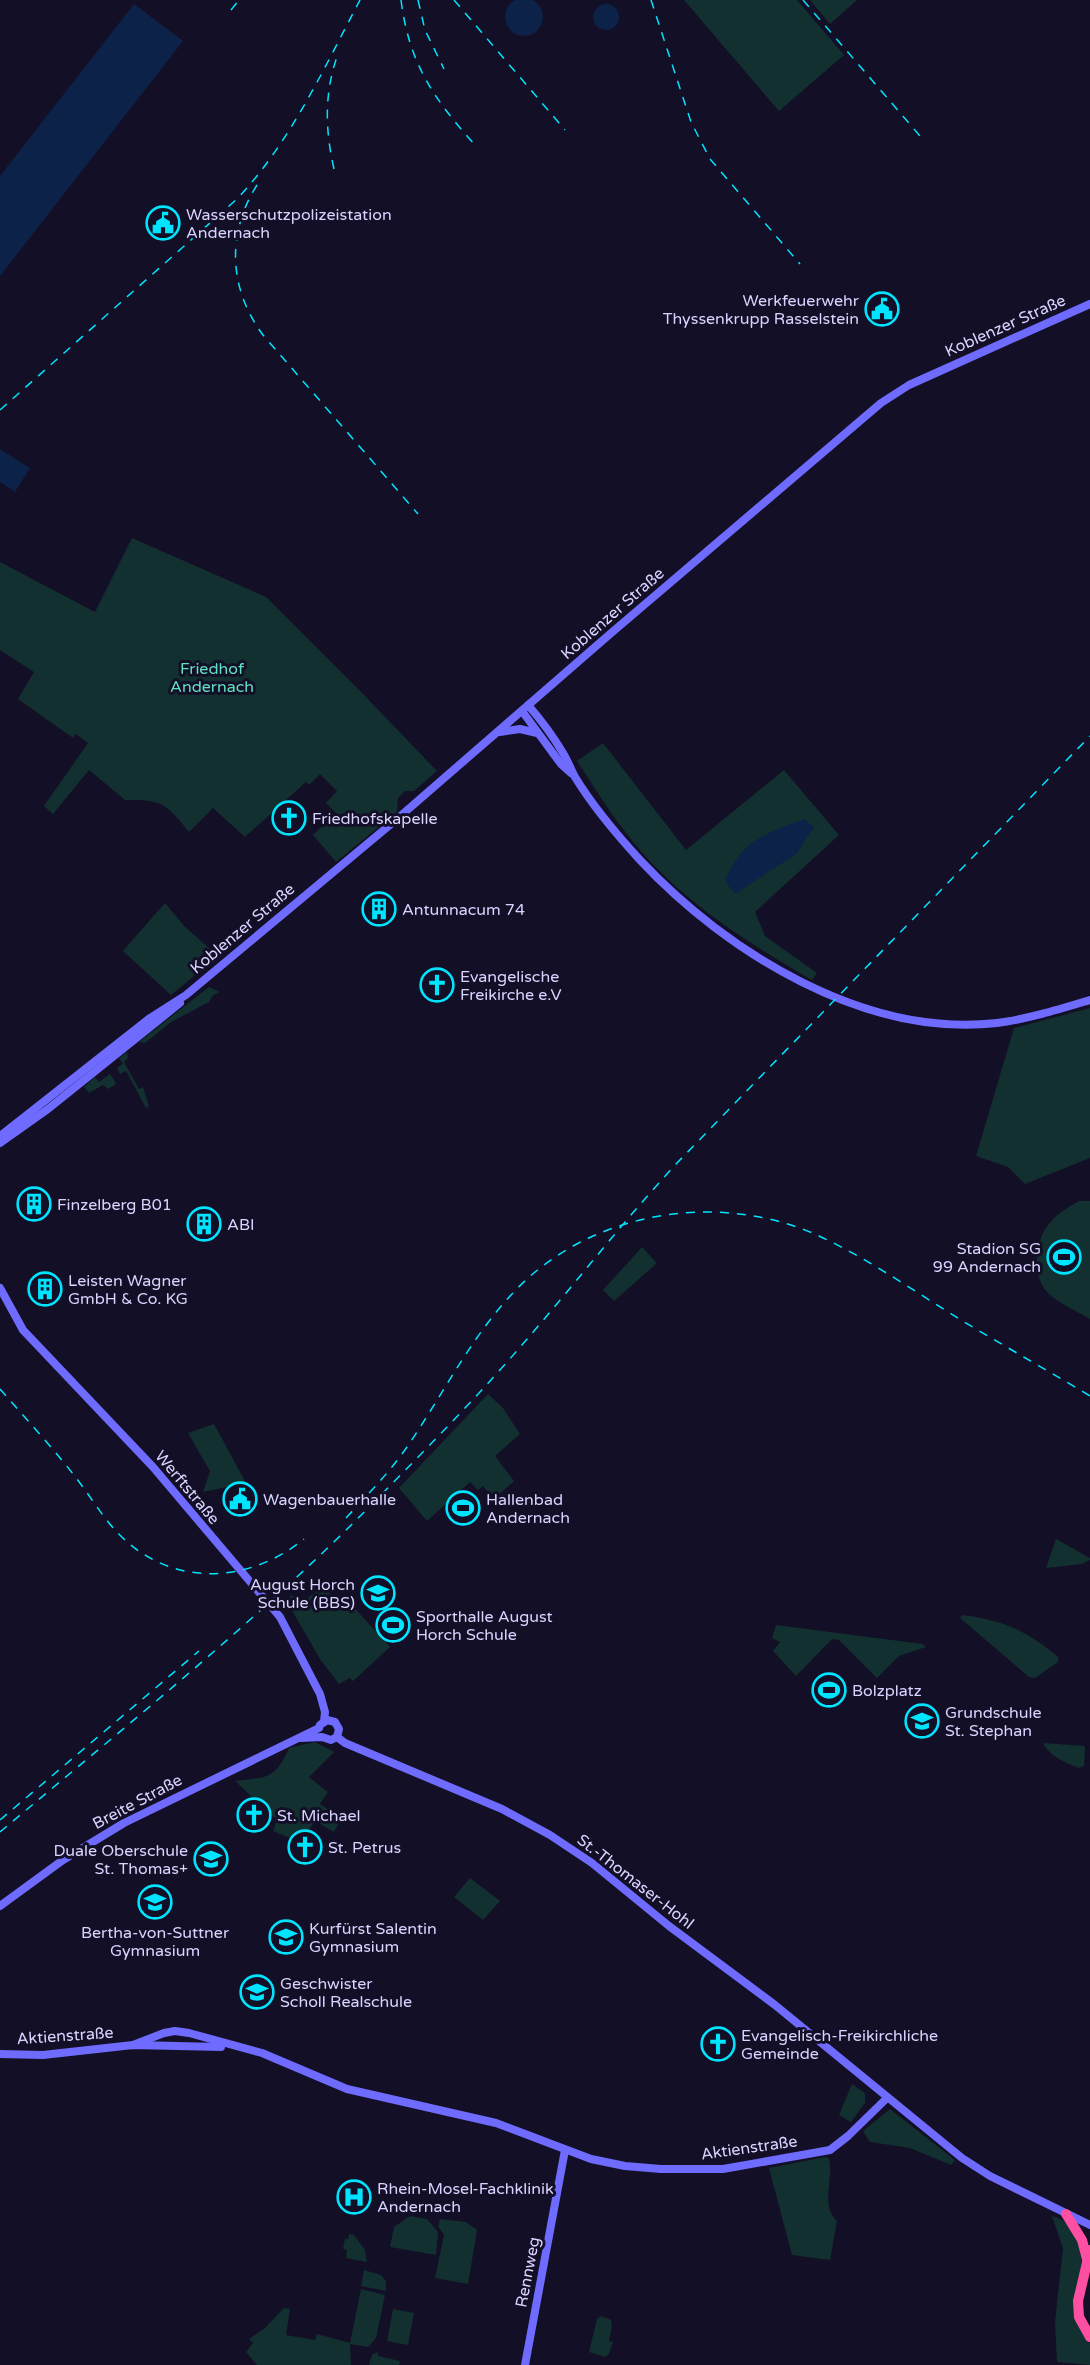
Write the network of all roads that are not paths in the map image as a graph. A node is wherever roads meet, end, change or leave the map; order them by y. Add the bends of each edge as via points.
1 (1090, 304) edge
2 (525, 708) junction
3 (496, 733) junction
4 (537, 734) junction
5 (576, 778) junction
6 (186, 995) junction
7 (1090, 1000) edge
8 (0, 1136) edge
9 (0, 1143) edge
10 (0, 1288) edge
11 (324, 1727) junction
12 (337, 1737) junction
13 (0, 1906) edge
14 (189, 2034) junction
15 (133, 2045) junction
16 (185, 2045) junction
17 (229, 2046) junction
18 (0, 2054) edge
19 (887, 2098) junction
20 (565, 2150) junction
21 (1066, 2214) junction
22 (1090, 2225) edge
23 (1088, 2261) edge
24 (1090, 2337) edge
25 (525, 2365) edge

1 - 2 street, Koblenzer Straße via 909,385 881,403
2 - 3 street, Koblenzer Straße
2 - 4 street
2 - 5 street via 564,754
3 - 4 street via 520,729
3 - 6 street, Koblenzer Straße
4 - 5 street
5 - 7 street via 640,860 681,900 732,941 829,996 899,1017 953,1024 999,1023
6 - 8 street, Koblenzer Straße via 150,1018
6 - 9 street, Koblenzer Straße via 169,1014
10 - 11 street, Werftstraße via 23,1330 153,1467 280,1617 323,1697
11 - 12 street via 331,1740
11 - 12 street, Werftstraße via 337,1724
11 - 13 street, Breite Straße via 124,1823 66,1858
12 - 19 street, St.-Thomaser-Hohl via 502,1809 550,1835 775,2005
14 - 15 street, Aktienstraße via 164,2033
14 - 16 street
14 - 17 street, Aktienstraße
15 - 16 street, Aktienstraße
15 - 18 street, Aktienstraße via 43,2055
16 - 17 street, Aktienstraße
17 - 20 street, Aktienstraße via 262,2053 347,2089 496,2123
19 - 20 street, Aktienstraße via 830,2150 723,2169 625,2166
19 - 21 street via 990,2176
20 - 25 street, Rennweg
21 - 22 street
21 - 23 highway via 1082,2240
23 - 24 highway via 1078,2310

